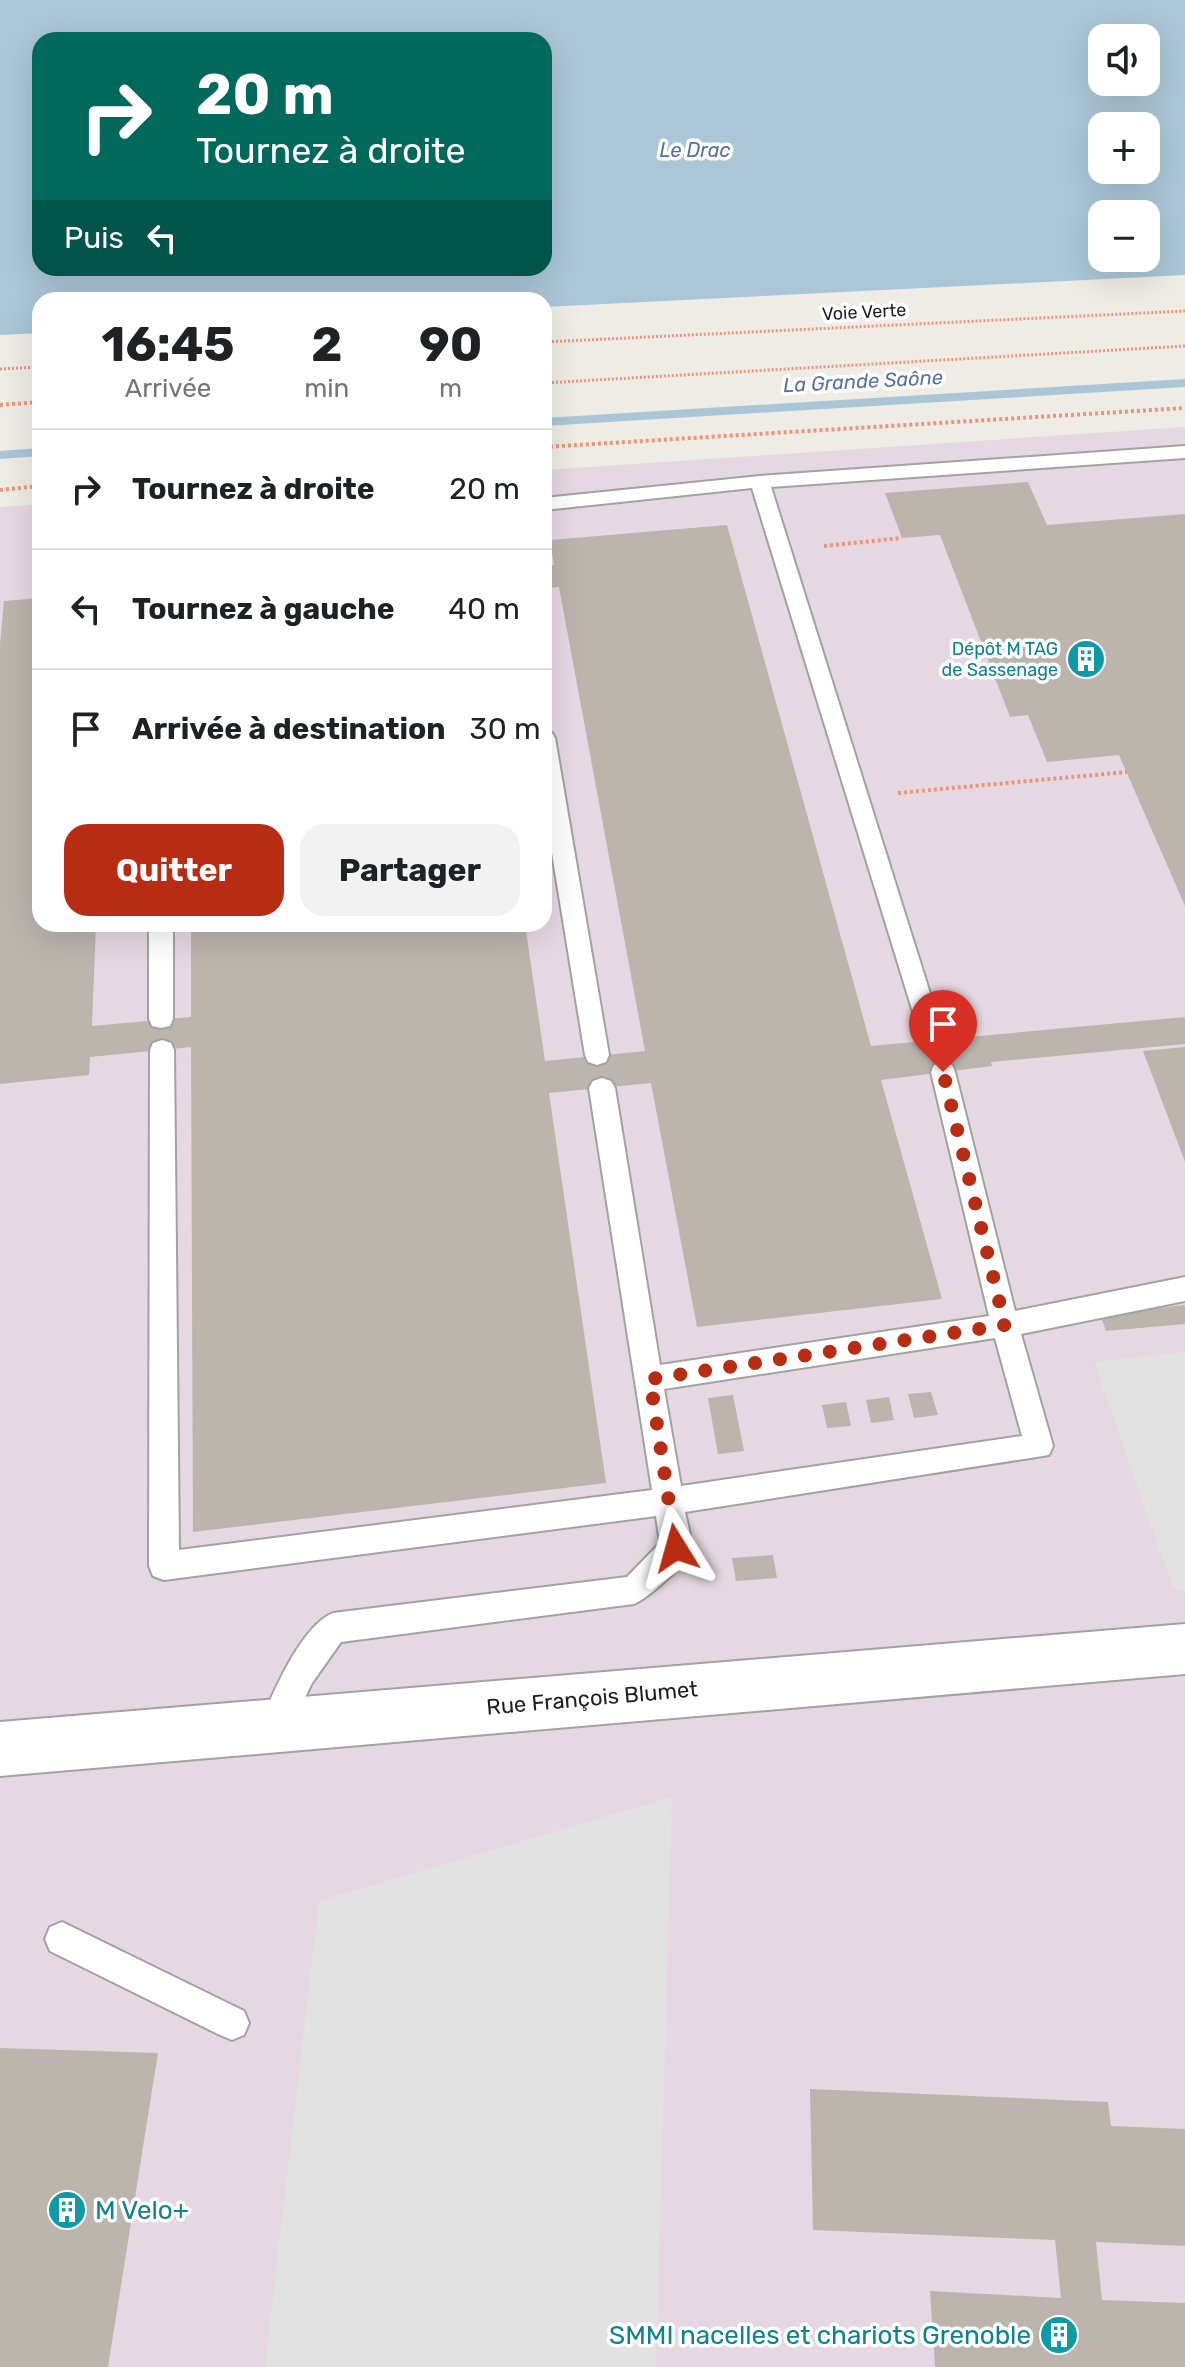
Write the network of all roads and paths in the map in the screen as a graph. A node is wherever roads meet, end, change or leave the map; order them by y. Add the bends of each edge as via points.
1 (1185, 311) edge
2 (552, 342) edge
3 (1185, 346) edge
4 (32, 367) edge
5 (0, 369) edge
6 (552, 383) edge
7 (32, 403) edge
8 (0, 405) edge
9 (1185, 408) edge
10 (552, 447) edge
11 (1185, 452) edge
12 (760, 482) junction
13 (32, 487) edge
14 (0, 490) edge
15 (552, 503) edge
16 (1127, 772) dead end
17 (552, 786) edge
18 (857, 797) junction
19 (161, 932) edge
20 (161, 1019) dead end
21 (932, 1038) dead end
22 (162, 1050) dead end
23 (597, 1055) dead end
24 (943, 1072) dead end
25 (602, 1088) dead end
26 (1185, 1289) edge
27 (1005, 1325) junction
28 (650, 1379) junction
29 (670, 1501) junction
30 (1185, 1649) edge
31 (276, 1724) junction
32 (0, 1749) edge
33 (62, 1939) dead end
34 (232, 2023) dead end

1 - 2 path, Voie Verte
3 - 6 path
4 - 5 path
7 - 8 path
9 - 10 path
11 - 12 lane
12 - 15 lane
12 - 18 lane
13 - 14 path
16 - 18 path
17 - 23 lane
18 - 21 lane
19 - 20 lane
22 - 29 lane via 164,1566
24 - 27 lane
25 - 28 lane
26 - 27 lane
27 - 28 lane
27 - 29 lane via 1039,1446
28 - 29 lane
29 - 31 lane via 676,1548 634,1590 333,1628 301,1672
30 - 31 street, Rue François Blumet
31 - 32 street, Rue François Blumet
33 - 34 lane

